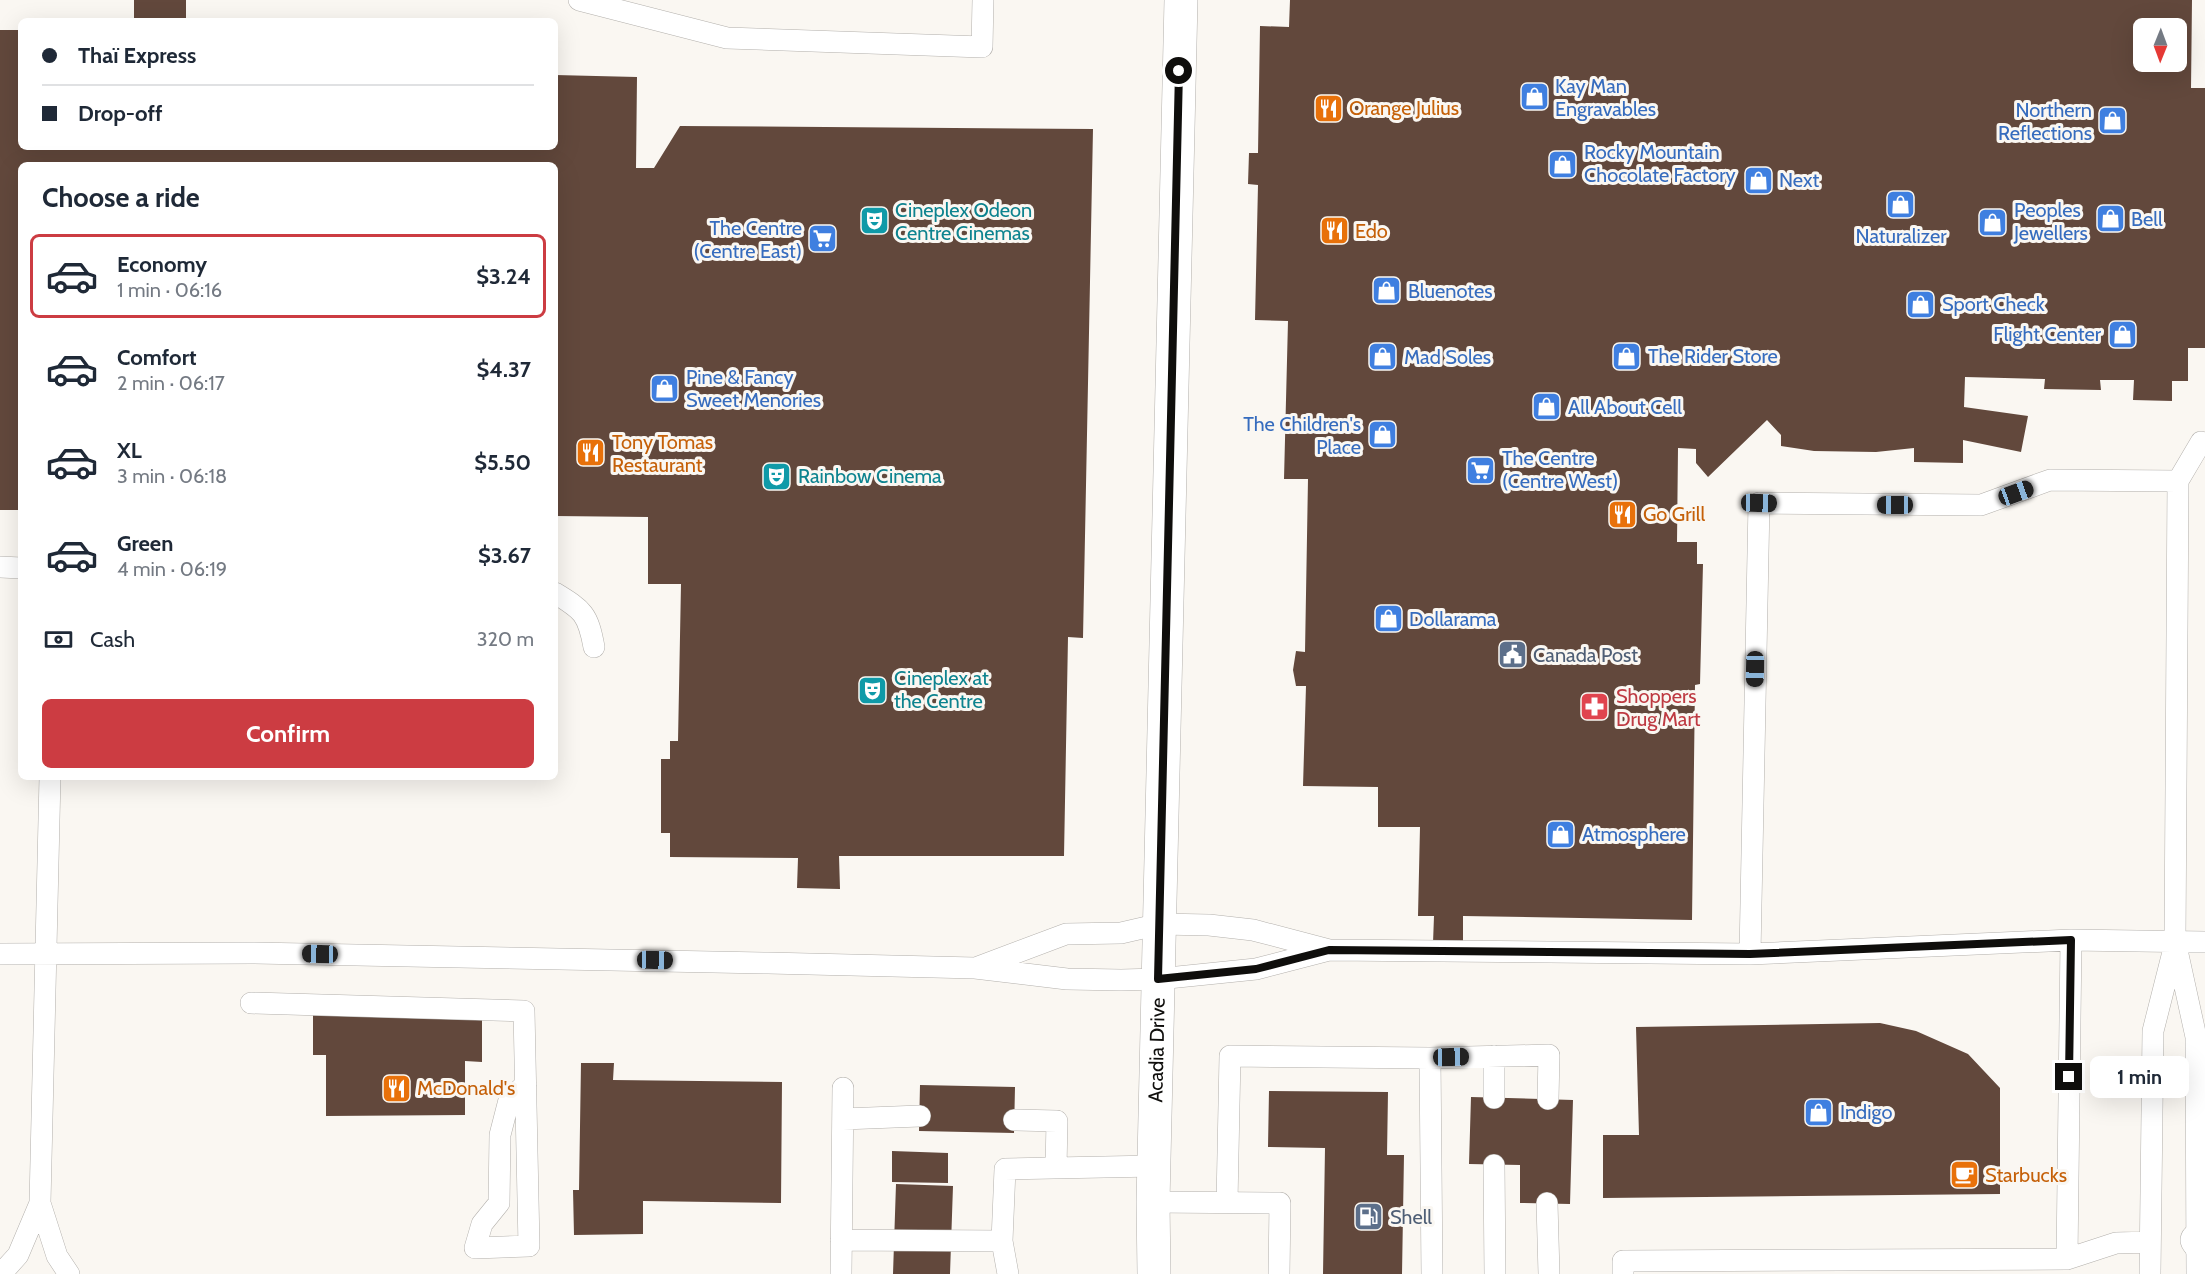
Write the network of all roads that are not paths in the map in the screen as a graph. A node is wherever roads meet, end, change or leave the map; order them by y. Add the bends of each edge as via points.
1 (579, 0) edge
2 (983, 0) edge
3 (1181, 0) edge
4 (2205, 445) edge
5 (2178, 481) junction
6 (0, 567) edge
7 (18, 568) edge
8 (558, 595) edge
9 (594, 647) dead end
10 (50, 780) edge
11 (1160, 924) junction
12 (2071, 940) junction
13 (2175, 941) junction
14 (2205, 942) edge
15 (1329, 950) junction
16 (0, 954) edge
17 (46, 954) junction
18 (1750, 954) junction
19 (975, 968) junction
20 (1158, 979) junction
21 (251, 1003) dead end
22 (1494, 1056) junction
23 (1430, 1058) junction
24 (526, 1084) junction
25 (843, 1088) dead end
26 (1494, 1098) dead end
27 (1548, 1100) dead end
28 (920, 1116) dead end
29 (843, 1119) junction
30 (1014, 1120) dead end
31 (1494, 1165) dead end
32 (1155, 1166) junction
33 (1056, 1168) junction
34 (1153, 1202) junction
35 (1227, 1202) junction
36 (40, 1203) junction
37 (1547, 1203) dead end
38 (841, 1240) junction
39 (1002, 1241) junction
40 (2150, 1242) junction
41 (2201, 1245) edge
42 (2067, 1259) junction
43 (1958, 1267) edge
44 (1, 1274) edge
45 (69, 1274) edge
46 (841, 1274) edge
47 (1008, 1274) edge
48 (1154, 1274) edge
49 (1279, 1274) edge
50 (1432, 1274) edge
51 (1495, 1274) edge
52 (1550, 1274) edge
53 (1623, 1274) edge
54 (2150, 1274) edge
55 (2197, 1274) edge

1 - 2 lane via 727,38 982,47
3 - 11 street, Acadia Drive
4 - 5 lane via 2201,442
5 - 13 lane
5 - 18 lane via 2050,480 1981,505 1759,503
6 - 7 lane
8 - 9 lane via 579,607 590,626
10 - 17 lane
11 - 15 lane via 1252,930
11 - 19 lane via 1121,933 1066,934
11 - 20 street, Acadia Drive
12 - 13 lane
12 - 18 lane
12 - 42 lane
13 - 14 lane
13 - 40 lane via 2153,1031
13 - 41 lane via 2196,1037
15 - 18 lane
15 - 20 lane via 1256,969
16 - 17 lane
17 - 19 lane via 287,954
17 - 36 lane
19 - 20 lane via 1067,979
20 - 32 street, Acadia Drive
21 - 24 lane via 524,1011
22 - 23 lane
22 - 26 lane
22 - 27 lane via 1549,1055
23 - 35 lane via 1230,1056
23 - 50 lane
24 - 24 lane via 510,1101 500,1135 499,1203 483,1224 475,1248 529,1246
25 - 29 lane
28 - 29 lane
29 - 38 lane
30 - 33 lane via 1057,1121
31 - 51 lane
32 - 33 lane
32 - 34 street, Acadia Drive
33 - 39 lane via 1005,1169
34 - 35 lane
34 - 48 street, Acadia Drive
35 - 49 lane via 1280,1203
36 - 44 lane via 18,1255
36 - 45 lane via 57,1256
37 - 52 lane
38 - 39 lane
38 - 46 lane
39 - 47 lane
40 - 42 lane via 2116,1243
40 - 54 lane
41 - 55 lane
42 - 43 lane
43 - 53 lane via 1623,1261

